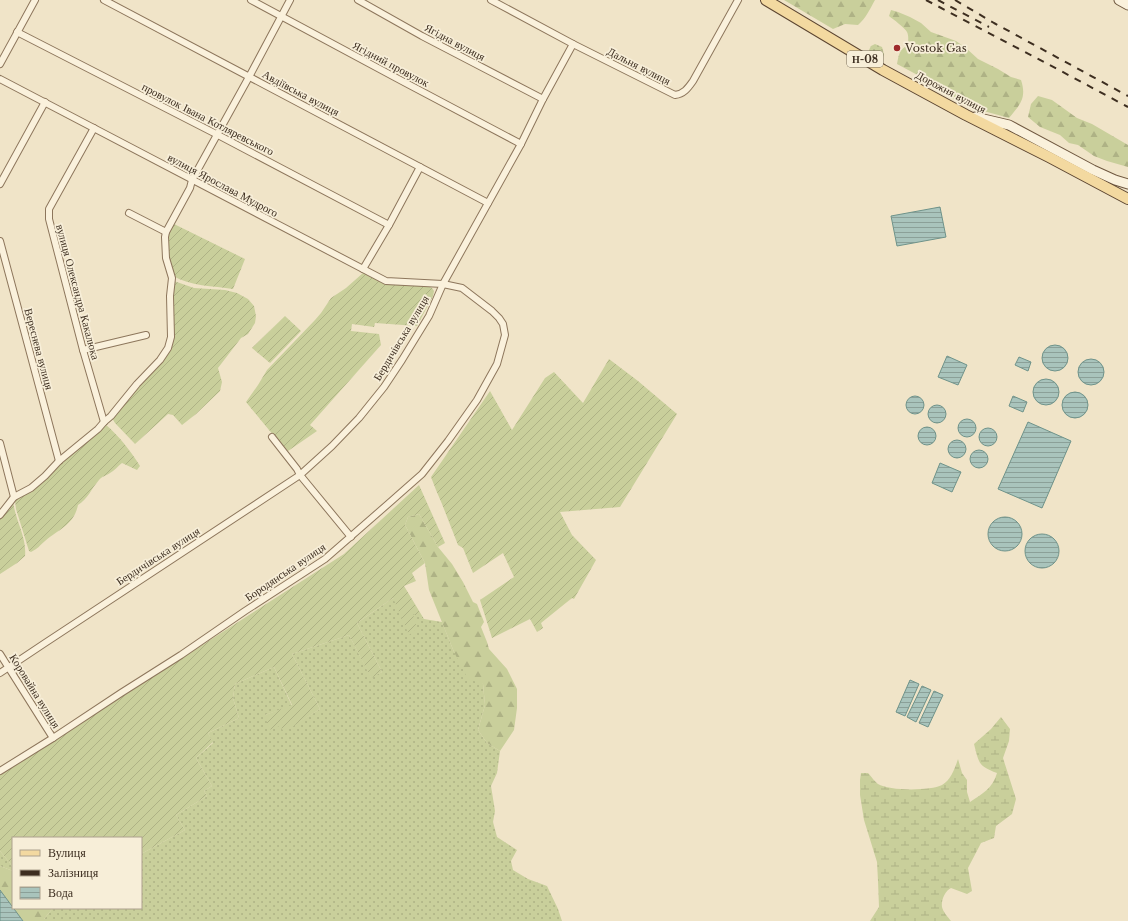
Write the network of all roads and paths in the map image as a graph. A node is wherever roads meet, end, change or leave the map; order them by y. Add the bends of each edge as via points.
1 (34, 0) edge
2 (104, 0) edge
3 (251, 0) edge
4 (290, 0) edge
5 (358, 0) edge
6 (491, 0) edge
7 (738, 0) edge
8 (766, 0) edge
9 (1118, 0) edge
10 (500, 2) edge
11 (1128, 5) edge
12 (282, 16) junction
13 (17, 32) junction
14 (573, 44) junction
15 (0, 64) edge
16 (249, 77) junction
17 (0, 79) edge
18 (543, 99) junction
19 (45, 102) junction
20 (966, 115) junction
21 (94, 128) junction
22 (218, 135) junction
23 (521, 144) junction
24 (420, 167) junction
25 (192, 180) junction
26 (0, 184) edge
27 (1128, 184) edge
28 (1128, 199) edge
29 (488, 203) junction
30 (129, 213) dead end
31 (389, 225) junction
32 (166, 232) junction
33 (0, 241) edge
34 (363, 269) junction
35 (443, 284) junction
36 (146, 335) dead end
37 (82, 350) junction
38 (104, 422) junction
39 (272, 437) dead end
40 (0, 443) edge
41 (59, 461) junction
42 (300, 475) junction
43 (14, 497) junction
44 (0, 515) edge
45 (351, 537) junction
46 (0, 654) edge
47 (9, 668) junction
48 (0, 673) edge
49 (53, 738) junction
50 (0, 771) edge

1 - 13 street
2 - 16 street, Авдіївська вулиця
3 - 12 street, Ягідний провулок
4 - 12 street
5 - 18 street, Ягідна вулиця
6 - 10 street, Дальня вулиця
7 - 14 street, Дальня вулиця via 693,81 680,95 675,96
8 - 20 main road, Дорожня вулиця / Н-08 via 883,70
9 - 11 main road
10 - 14 street, Дальня вулиця
12 - 16 street
12 - 23 street, Ягідний провулок
13 - 15 street
13 - 22 street, провулок Івана Котляревського
14 - 18 street, Бердичівська вулиця
16 - 22 street
16 - 24 street, Авдіївська вулиця
17 - 19 street, вулиця Ярослава Мудрого
18 - 23 street, Бердичівська вулиця
19 - 21 street, вулиця Ярослава Мудрого
19 - 26 street
20 - 27 main road via 1009,125 1093,170
20 - 28 main road, Дорожня вулиця / Н-08
21 - 25 street, вулиця Ярослава Мудрого
21 - 37 street, вулиця Олександра Какалюка via 48,213
22 - 25 street
22 - 31 street, провулок Івана Котляревського
23 - 29 street, Бердичівська вулиця
24 - 29 street, Авдіївська вулиця
24 - 31 street
25 - 32 street
25 - 34 street, вулиця Ярослава Мудрого
29 - 35 street, Бердичівська вулиця
30 - 32 street
31 - 34 street
32 - 38 street via 166,258 172,278 171,337 168,348
33 - 41 street, Вереснева вулиця
34 - 35 street, вулиця Ярослава Мудрого via 386,281
35 - 42 street, Бердичівська вулиця via 429,316 384,387 359,418
35 - 45 street, Бородянська вулиця via 462,288 499,318 505,335 497,364 477,400 422,474
36 - 37 street
37 - 38 street, вулиця Олександра Какалюка
38 - 41 street
39 - 42 street
40 - 43 street
41 - 43 street via 31,488
42 - 45 street
42 - 47 street, Бердичівська вулиця
43 - 44 street
45 - 49 street, Бородянська вулиця via 325,559
46 - 47 street, Коровайна вулиця
47 - 48 street, Бердичівська вулиця
47 - 49 street, Коровайна вулиця
49 - 50 street, Бородянська вулиця

